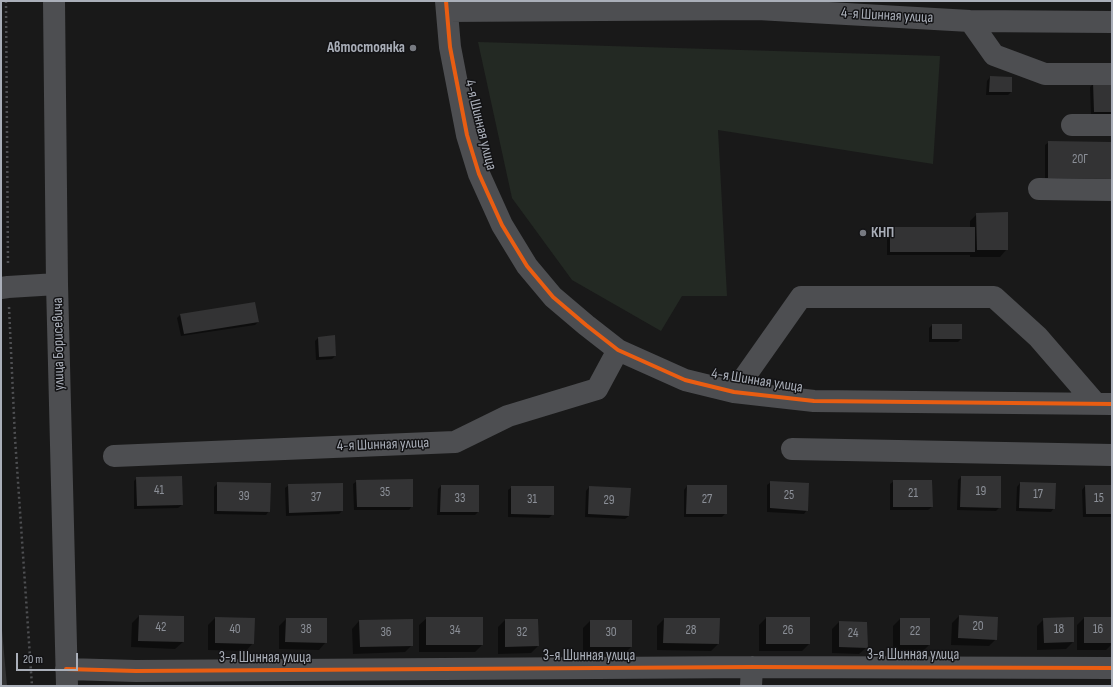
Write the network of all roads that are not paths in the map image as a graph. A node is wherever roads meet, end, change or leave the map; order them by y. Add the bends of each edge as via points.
1 (54, 1) edge
2 (758, 5) edge
3 (446, 6) edge
4 (970, 21) junction
5 (1112, 22) edge
6 (1112, 74) edge
7 (1072, 125) dead end
8 (1112, 125) edge
9 (1039, 189) dead end
10 (1112, 190) edge
11 (57, 284) junction
12 (5, 288) edge
13 (618, 350) junction
14 (734, 392) junction
15 (1104, 404) edge
16 (792, 449) dead end
17 (1112, 455) edge
18 (114, 456) dead end
19 (1112, 668) edge
20 (751, 676) edge
21 (66, 677) edge
22 (133, 679) edge

1 - 11 street, улица Борисевича
2 - 3 street, 4-я Шинная улица
2 - 4 street, 4-я Шинная улица
3 - 13 street, 4-я Шинная улица via 450,47 467,135 479,174 502,225 527,266 553,297
4 - 5 street, 4-я Шинная улица
4 - 6 street via 994,55 1001,58 1045,74
7 - 8 street
9 - 10 street
11 - 12 street
11 - 21 street, улица Борисевича
13 - 14 street, 4-я Шинная улица via 685,380
13 - 18 street, 4-я Шинная улица via 597,389 508,416 455,442
14 - 15 street, 4-я Шинная улица via 814,402
14 - 15 street via 801,297 994,297 1038,337
16 - 17 street
19 - 20 street, 3-я Шинная улица
20 - 22 street, 3-я Шинная улица
21 - 22 street, 3-я Шинная улица

